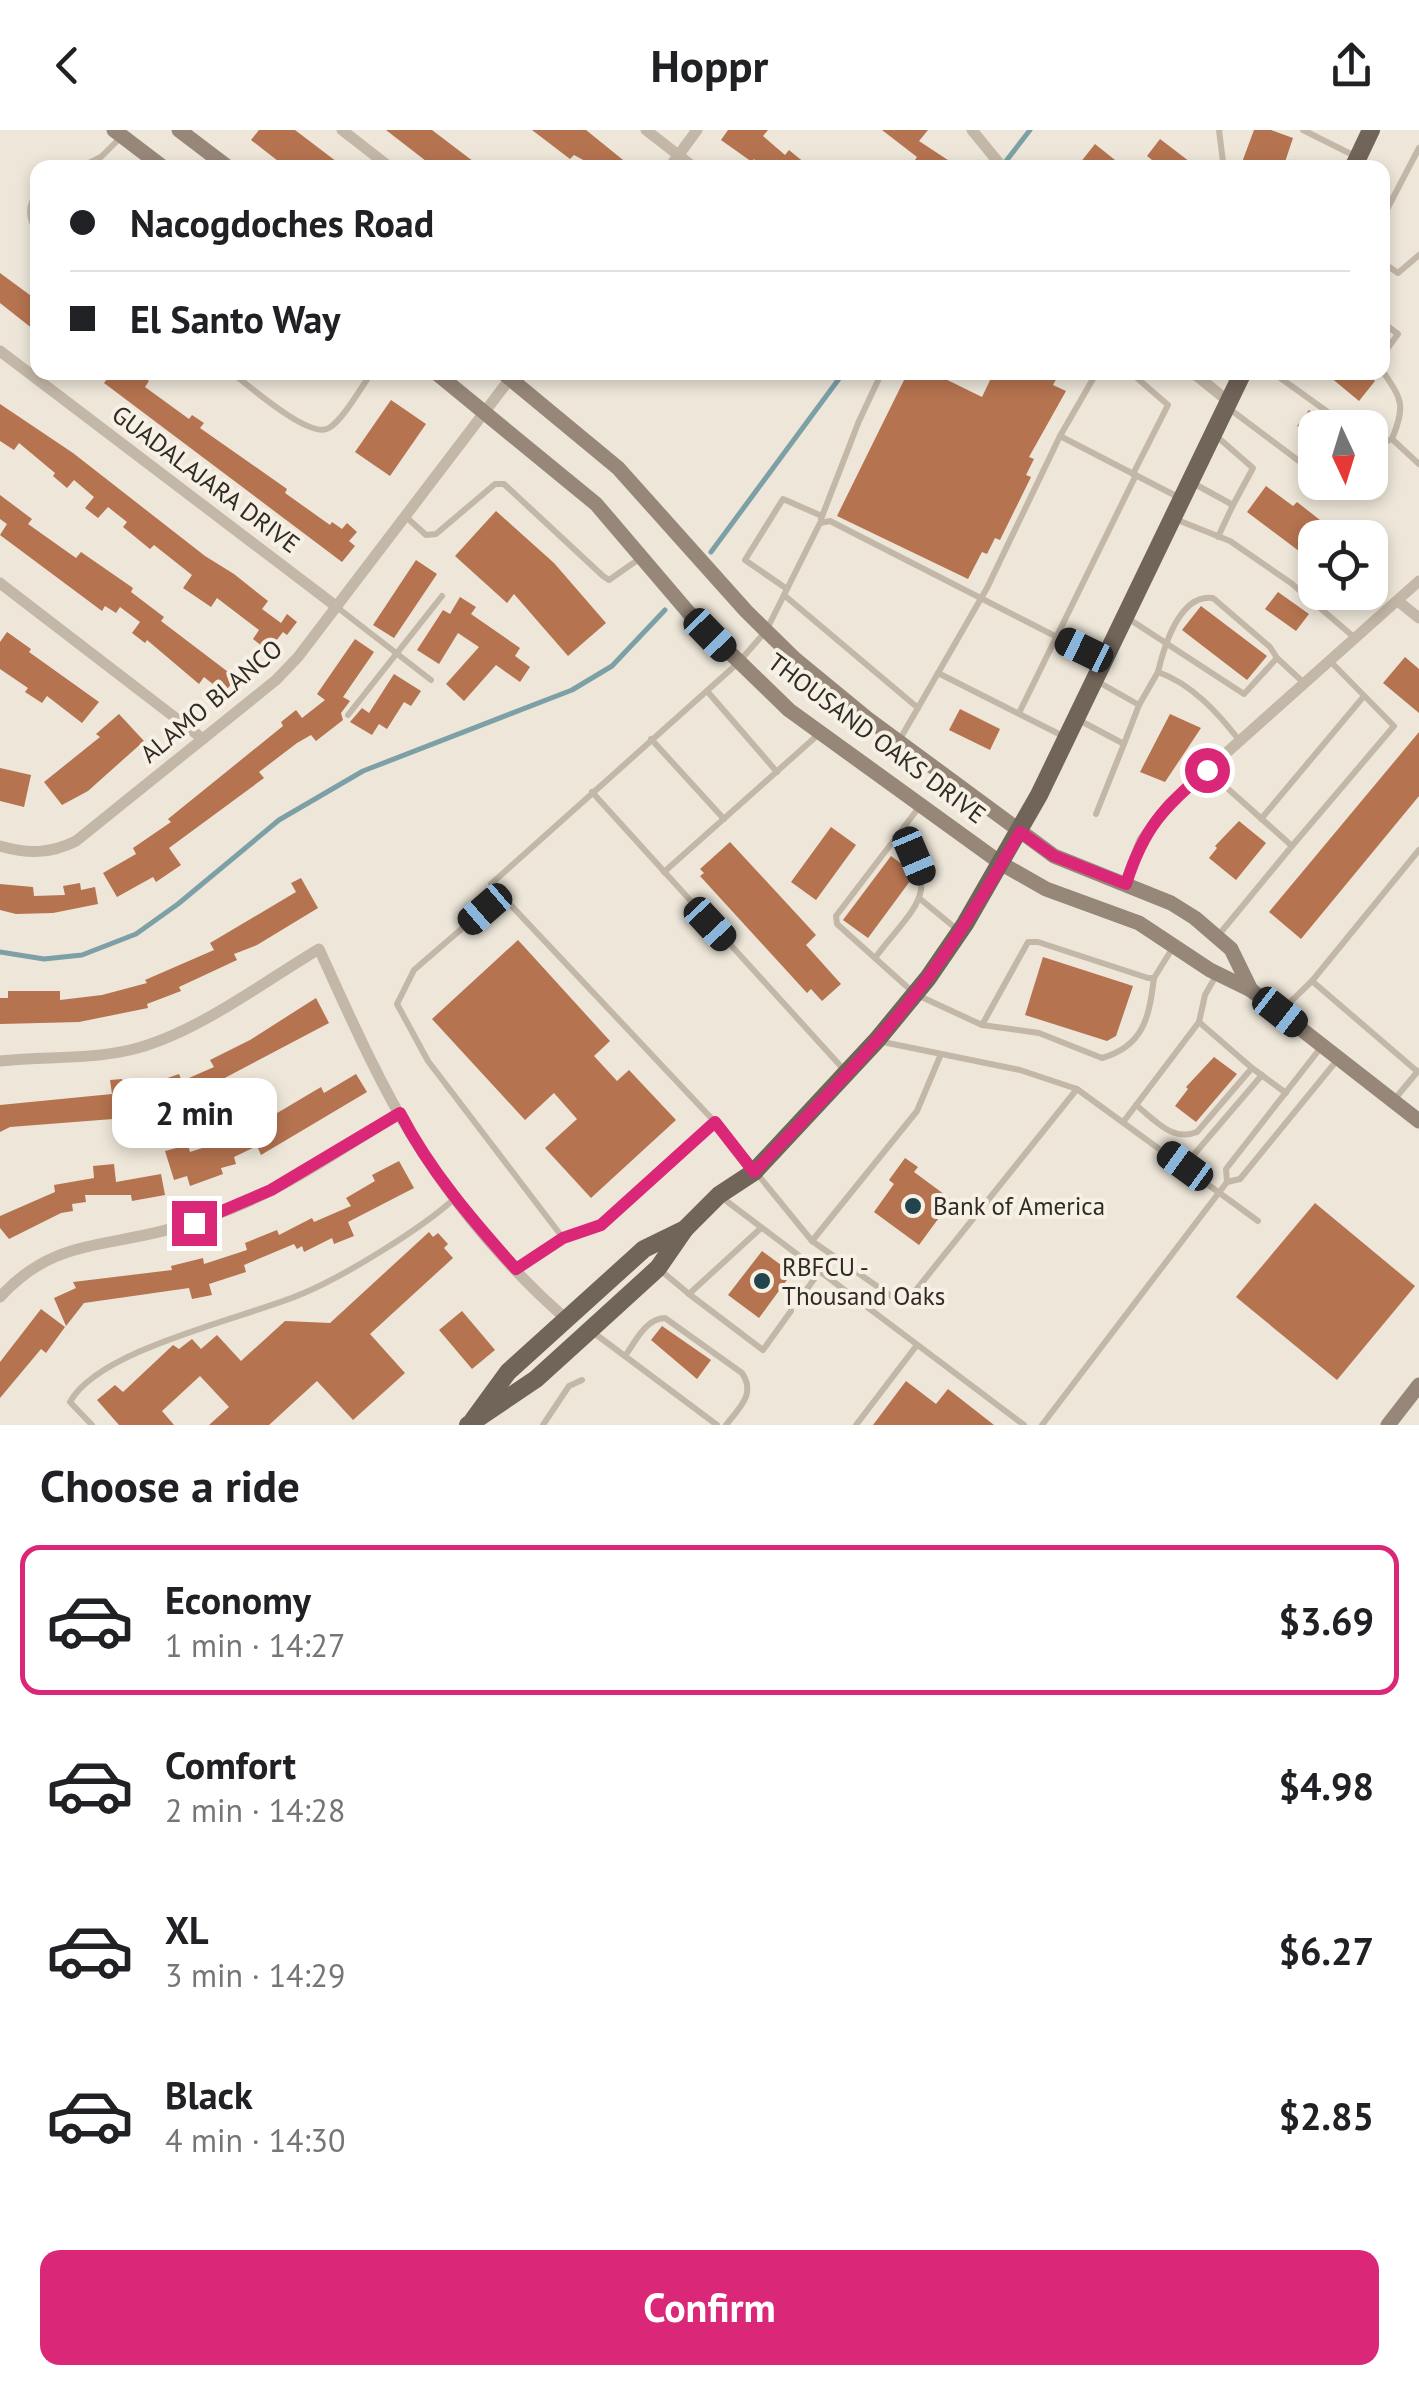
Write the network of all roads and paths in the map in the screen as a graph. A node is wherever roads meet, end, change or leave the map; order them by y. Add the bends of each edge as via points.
1 (179, 130) edge
2 (342, 130) edge
3 (646, 130) edge
4 (697, 130) edge
5 (972, 130) edge
6 (1219, 130) edge
7 (1302, 130) edge
8 (1371, 130) edge
9 (118, 133) edge
10 (1419, 148) edge
11 (678, 155) junction
12 (95, 160) edge
13 (153, 160) edge
14 (218, 160) edge
15 (380, 160) edge
16 (675, 160) edge
17 (685, 160) edge
18 (997, 160) edge
19 (1224, 160) edge
20 (1352, 160) edge
21 (1356, 160) edge
22 (1390, 204) edge
23 (1419, 254) edge
24 (1390, 268) edge
25 (0, 352) edge
26 (30, 375) edge
27 (37, 380) edge
28 (242, 380) edge
29 (366, 380) edge
30 (446, 380) edge
31 (505, 380) edge
32 (515, 380) edge
33 (878, 380) edge
34 (1092, 380) edge
35 (1139, 380) edge
36 (1201, 380) edge
37 (1239, 380) edge
38 (1283, 380) edge
39 (1389, 380) edge
40 (1227, 404) junction
41 (484, 409) junction
42 (1325, 410) edge
43 (1213, 433) junction
44 (1060, 436) junction
45 (1392, 439) junction
46 (1388, 441) edge
47 (1298, 459) edge
48 (1419, 464) edge
49 (1135, 475) junction
50 (1186, 490) junction
51 (1233, 505) junction
52 (405, 516) junction
53 (1172, 518) junction
54 (821, 519) junction
55 (1218, 537) junction
56 (643, 556) junction
57 (1419, 581) edge
58 (0, 583) edge
59 (786, 592) junction
60 (442, 596) dead end
61 (981, 598) junction
62 (1398, 601) junction
63 (336, 607) junction
64 (1125, 616) junction
65 (1419, 618) edge
66 (766, 631) junction
67 (1056, 636) junction
68 (1356, 638) junction
69 (1167, 644) junction
70 (395, 653) junction
71 (1278, 658) junction
72 (1104, 660) junction
73 (1330, 661) junction
74 (738, 663) junction
75 (938, 672) junction
76 (1158, 672) junction
77 (1094, 679) junction
78 (431, 680) dead end
79 (1304, 684) junction
80 (707, 691) junction
81 (1364, 696) junction
82 (1140, 705) junction
83 (918, 708) junction
84 (1019, 713) junction
85 (348, 715) dead end
86 (1076, 718) junction
87 (821, 733) junction
88 (1066, 737) junction
89 (203, 739) junction
90 (652, 739) junction
91 (1240, 741) junction
92 (899, 742) junction
93 (1124, 744) junction
94 (1207, 770) junction
95 (777, 772) junction
96 (592, 792) junction
97 (920, 805) junction
98 (1096, 814) dead end
99 (1261, 818) junction
100 (724, 819) junction
101 (1020, 832) junction
102 (895, 836) junction
103 (0, 846) edge
104 (1292, 846) junction
105 (1419, 850) edge
106 (1002, 864) junction
107 (664, 872) junction
108 (1126, 884) junction
109 (502, 894) junction
110 (919, 898) junction
111 (960, 932) junction
112 (1216, 936) junction
113 (1175, 944) junction
114 (875, 958) junction
115 (1217, 973) junction
116 (1154, 978) junction
117 (1312, 981) junction
118 (1251, 990) junction
119 (915, 994) junction
120 (1280, 1012) junction
121 (1199, 1022) junction
122 (982, 1025) junction
123 (876, 1040) junction
124 (1323, 1046) junction
125 (941, 1054) junction
126 (1339, 1058) junction
127 (0, 1062) edge
128 (1252, 1068) junction
129 (1418, 1071) edge
130 (846, 1072) junction
131 (1262, 1075) junction
132 (1077, 1089) junction
133 (1286, 1093) junction
134 (1394, 1101) junction
135 (1136, 1105) junction
136 (400, 1113) junction
137 (1124, 1121) junction
138 (1419, 1121) edge
139 (715, 1122) junction
140 (1185, 1166) junction
141 (754, 1172) junction
142 (1226, 1182) junction
143 (1219, 1191) junction
144 (719, 1195) junction
145 (455, 1198) junction
146 (1258, 1220) dead end
147 (762, 1227) junction
148 (685, 1228) junction
149 (563, 1238) junction
150 (812, 1241) junction
151 (658, 1268) junction
152 (516, 1269) junction
153 (820, 1271) junction
154 (807, 1289) dead end
155 (689, 1294) junction
156 (0, 1296) edge
157 (791, 1312) dead end
158 (566, 1319) junction
159 (590, 1330) junction
160 (917, 1345) junction
161 (625, 1356) junction
162 (582, 1380) dead end
163 (1419, 1385) edge
164 (471, 1423) edge
165 (92, 1425) edge
166 (543, 1425) edge
167 (717, 1425) edge
168 (726, 1425) edge
169 (856, 1425) edge
170 (1024, 1425) edge
171 (1042, 1425) edge
172 (1388, 1425) edge

1 - 14 main road
2 - 15 street
3 - 11 street
4 - 11 street
5 - 18 street
6 - 19 lane
7 - 20 lane
8 - 21 main road
9 - 12 lane
9 - 13 main road
10 - 22 lane
11 - 16 street
11 - 17 street
23 - 24 lane via 1398,273
25 - 26 street, GUADALAJARA DRIVE
27 - 63 street, GUADALAJARA DRIVE
28 - 29 lane via 320,431 331,428
30 - 41 main road, THOUSAND OAKS DRIVE
31 - 41 street, ALAMO BLANCO
32 - 66 main road, THOUSAND OAKS DRIVE via 618,468
33 - 54 lane
34 - 44 lane
35 - 49 lane via 1168,406
36 - 40 street
37 - 40 main road
38 - 42 lane
39 - 45 lane via 1401,398
40 - 43 main road
40 - 47 lane
41 - 52 street, ALAMO BLANCO
41 - 56 main road, THOUSAND OAKS DRIVE via 596,504
43 - 50 main road
43 - 51 lane via 1253,468
44 - 49 lane
44 - 61 lane
45 - 46 lane
45 - 48 lane
49 - 50 lane
49 - 67 lane
50 - 51 lane
50 - 53 main road
51 - 55 lane
52 - 56 lane via 426,534 436,534 495,484 504,484 602,576 610,580
52 - 63 street, ALAMO BLANCO
53 - 55 lane
53 - 64 main road
54 - 59 lane
54 - 59 lane via 783,499 746,560
54 - 61 lane
55 - 68 lane via 1292,583
56 - 74 main road, THOUSAND OAKS DRIVE
57 - 62 street
58 - 89 street
59 - 66 lane
59 - 83 lane
60 - 70 lane
61 - 67 lane
61 - 75 lane
62 - 65 street
62 - 68 street
63 - 70 lane
63 - 89 street, ALAMO BLANCO via 276,680
64 - 69 lane
64 - 72 main road
66 - 74 lane
66 - 92 main road, THOUSAND OAKS DRIVE
67 - 72 lane
67 - 84 lane
68 - 73 street
69 - 71 lane via 1244,694
69 - 71 lane via 1188,604 1213,598
69 - 76 lane
70 - 78 lane
70 - 85 lane
71 - 79 lane
72 - 77 main road
73 - 79 street
73 - 81 lane
74 - 80 lane
74 - 87 main road, THOUSAND OAKS DRIVE
75 - 83 lane
75 - 84 lane
76 - 82 lane
76 - 91 lane via 1208,704
77 - 82 lane
77 - 86 main road
79 - 91 street
80 - 90 lane
80 - 95 lane
81 - 99 lane
81 - 104 lane via 1394,726
82 - 93 lane
83 - 92 lane
84 - 88 lane
86 - 88 main road
86 - 93 lane
87 - 95 lane
87 - 97 main road, THOUSAND OAKS DRIVE
88 - 101 main road
89 - 103 street, ALAMO BLANCO via 76,841 40,852
90 - 96 lane
90 - 100 lane
91 - 94 street
92 - 101 main road, THOUSAND OAKS DRIVE
93 - 98 lane
94 - 99 lane
94 - 108 street via 1152,823
95 - 100 lane
96 - 107 lane
96 - 109 lane via 491,884
97 - 102 lane
97 - 106 main road, THOUSAND OAKS DRIVE
99 - 104 lane
100 - 107 lane
101 - 106 main road
101 - 108 main road, THOUSAND OAKS DRIVE via 1054,856
102 - 110 lane via 924,880
102 - 114 lane via 836,916 836,924
104 - 112 lane
105 - 117 lane
106 - 111 main road
106 - 113 main road, THOUSAND OAKS DRIVE
107 - 130 lane
108 - 112 main road, THOUSAND OAKS DRIVE via 1171,903
109 - 139 lane
109 - 149 lane via 414,970 397,1004 428,1061
110 - 111 lane
110 - 114 lane
111 - 119 main road
112 - 118 main road, THOUSAND OAKS DRIVE via 1232,949
113 - 115 main road, THOUSAND OAKS DRIVE
113 - 116 lane
114 - 119 lane
115 - 118 main road, THOUSAND OAKS DRIVE
115 - 121 lane
116 - 122 lane via 1032,941
116 - 122 lane via 1149,1015 1131,1046 1102,1058 1039,1032
117 - 120 lane
117 - 129 lane
118 - 120 main road, THOUSAND OAKS DRIVE
119 - 122 lane
119 - 123 main road
120 - 124 main road, THOUSAND OAKS DRIVE
121 - 128 lane
121 - 135 lane
123 - 125 lane
123 - 130 main road
124 - 126 main road, THOUSAND OAKS DRIVE
124 - 133 lane
125 - 132 lane
125 - 150 lane via 917,1110
126 - 134 main road, THOUSAND OAKS DRIVE
126 - 142 lane via 1240,1179
127 - 136 street via 135,1049 190,1026 319,949
128 - 131 lane
128 - 135 lane via 1197,1132 1184,1137
129 - 134 lane
130 - 141 main road
131 - 133 lane
131 - 140 lane
132 - 137 lane
132 - 150 lane via 904,1305
133 - 142 lane via 1226,1168
134 - 138 main road, THOUSAND OAKS DRIVE
135 - 137 lane
136 - 145 street
136 - 156 street via 239,1205 178,1227 59,1253
137 - 140 lane
139 - 141 lane
139 - 149 lane via 601,1225
140 - 143 lane
141 - 144 main road
141 - 150 lane
142 - 143 lane
143 - 146 lane
143 - 171 lane
144 - 147 lane
144 - 148 main road
145 - 152 street
145 - 165 lane via 306,1292 191,1330 98,1371 70,1402
147 - 153 lane
147 - 155 lane
148 - 151 main road
148 - 158 main road via 644,1249
149 - 152 lane
151 - 155 lane
151 - 159 main road
152 - 158 street
153 - 154 lane
153 - 160 lane
155 - 157 lane via 763,1350
158 - 164 main road via 508,1372
159 - 161 lane
159 - 164 main road
160 - 169 lane
160 - 170 lane
161 - 167 lane
161 - 168 lane via 648,1324 665,1318 749,1383 750,1394
162 - 166 lane via 568,1386
163 - 172 main road

